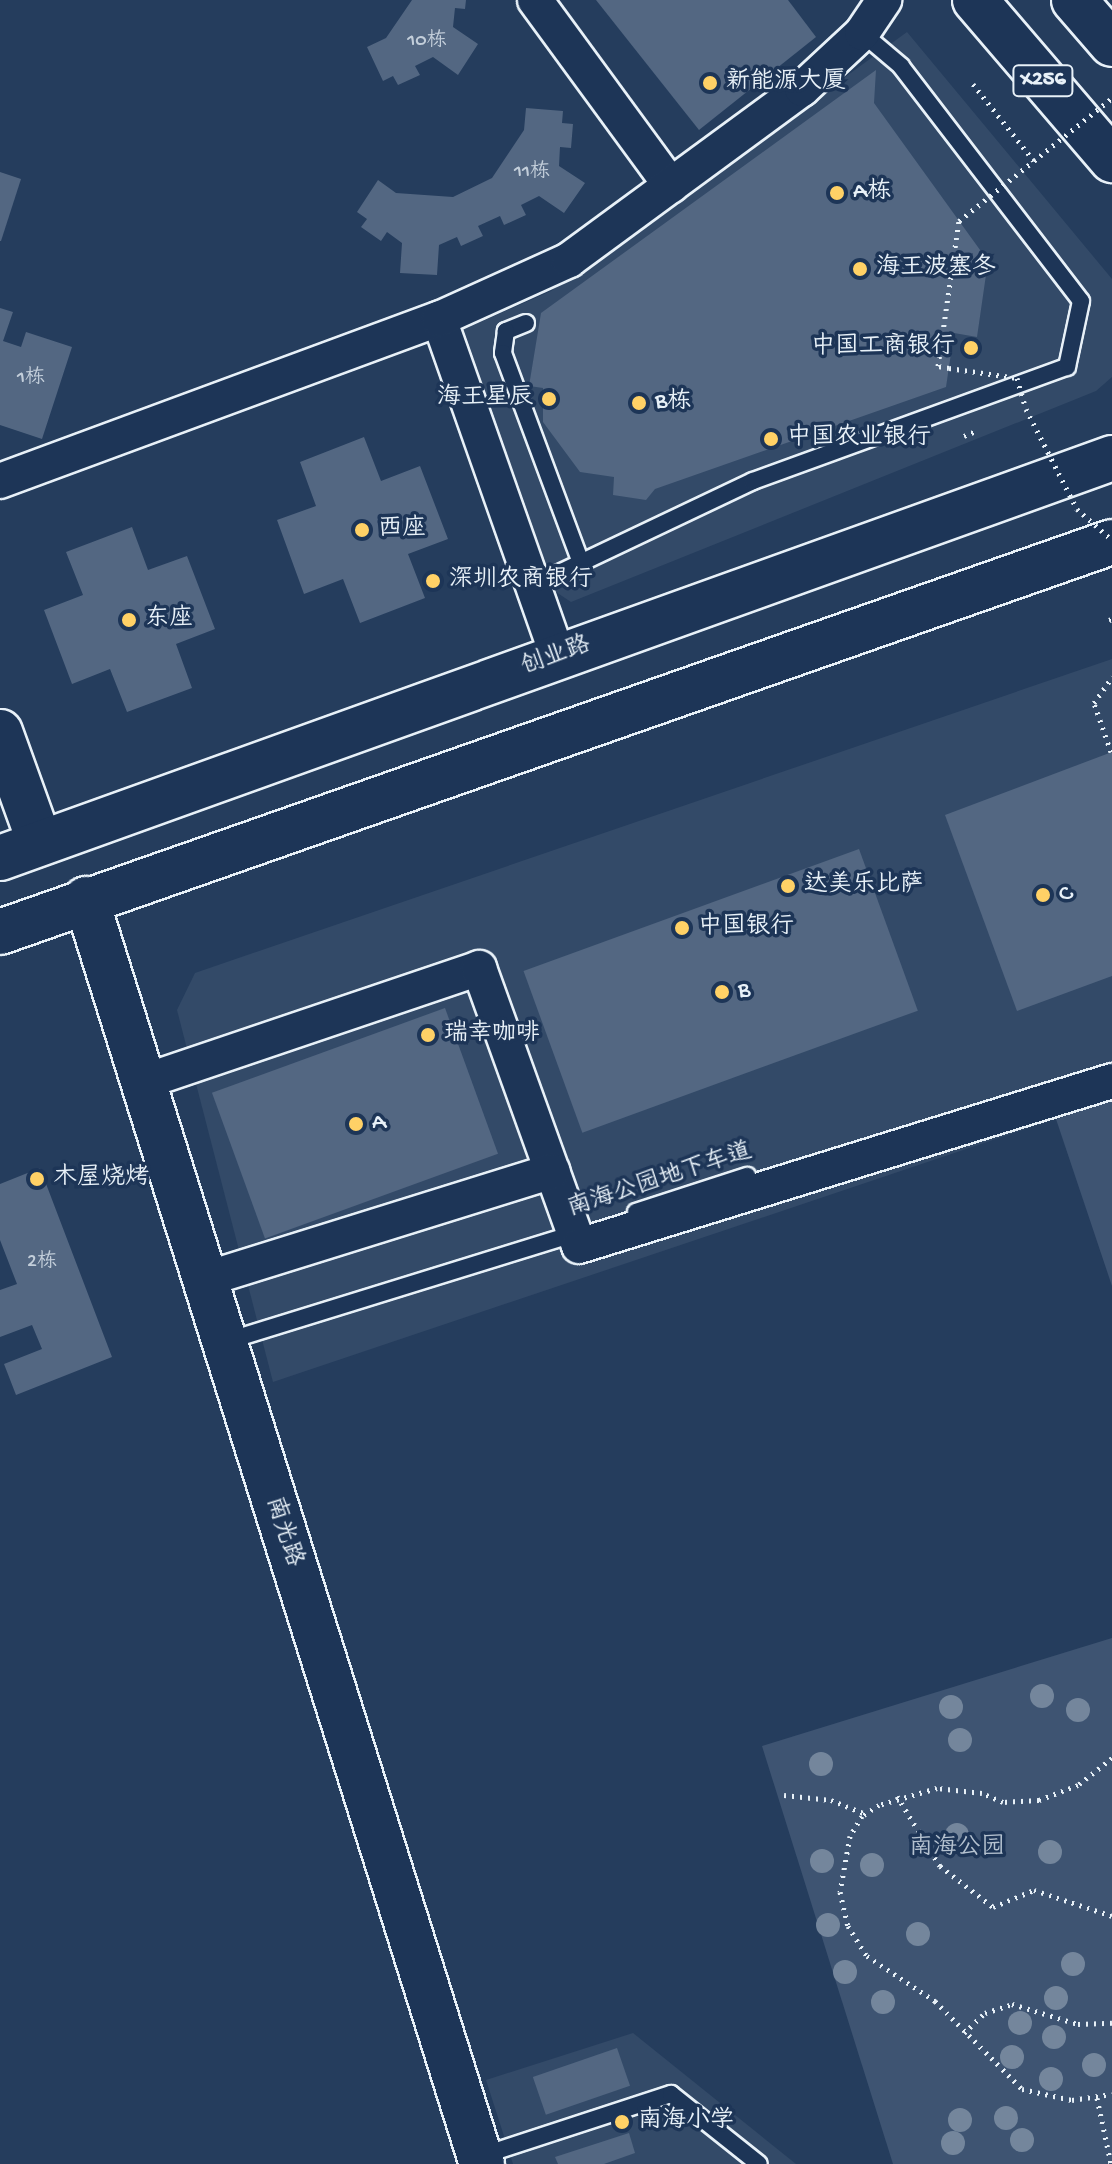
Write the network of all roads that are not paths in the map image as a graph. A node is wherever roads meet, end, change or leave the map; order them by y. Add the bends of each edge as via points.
1 (535, 0) edge
2 (884, 0) edge
3 (975, 0) edge
4 (1074, 0) edge
5 (862, 33) junction
6 (1112, 44) edge
7 (1112, 160) edge
8 (671, 186) junction
9 (439, 319) junction
10 (526, 323) dead end
11 (1112, 458) edge
12 (0, 481) edge
13 (1112, 541) edge
14 (581, 563) junction
15 (534, 585) junction
16 (558, 656) junction
17 (0, 732) edge
18 (20, 851) edge
19 (86, 899) junction
20 (0, 932) edge
21 (1112, 1064) edge
22 (1112, 1081) edge
23 (143, 1082) junction
24 (552, 1171) junction
25 (574, 1234) junction
26 (203, 1280) junction
27 (223, 1343) junction
28 (481, 2160) edge
29 (759, 2164) edge

1 - 8 street
2 - 5 street
3 - 7 main road, X256
4 - 6 main road
5 - 8 street via 802,89
5 - 14 lane via 901,66 1081,301 1067,367 753,481
8 - 9 street via 569,260
9 - 12 street
9 - 15 street
10 - 14 lane via 506,331 503,353
11 - 16 main road, 创业路
13 - 19 main road
14 - 15 lane
15 - 16 street
16 - 18 main road, 创业路
17 - 18 main road
19 - 20 main road
19 - 23 main road, 南光路
21 - 25 lane, 南海公园地下车道 via 1046,1090 675,1197
22 - 25 street via 579,1246
23 - 24 street via 479,968
23 - 26 main road, 南光路
24 - 25 street
24 - 26 street
25 - 27 lane, 南海公园地下车道
26 - 27 main road, 南光路
27 - 28 main road, 南光路
28 - 29 lane via 671,2094

